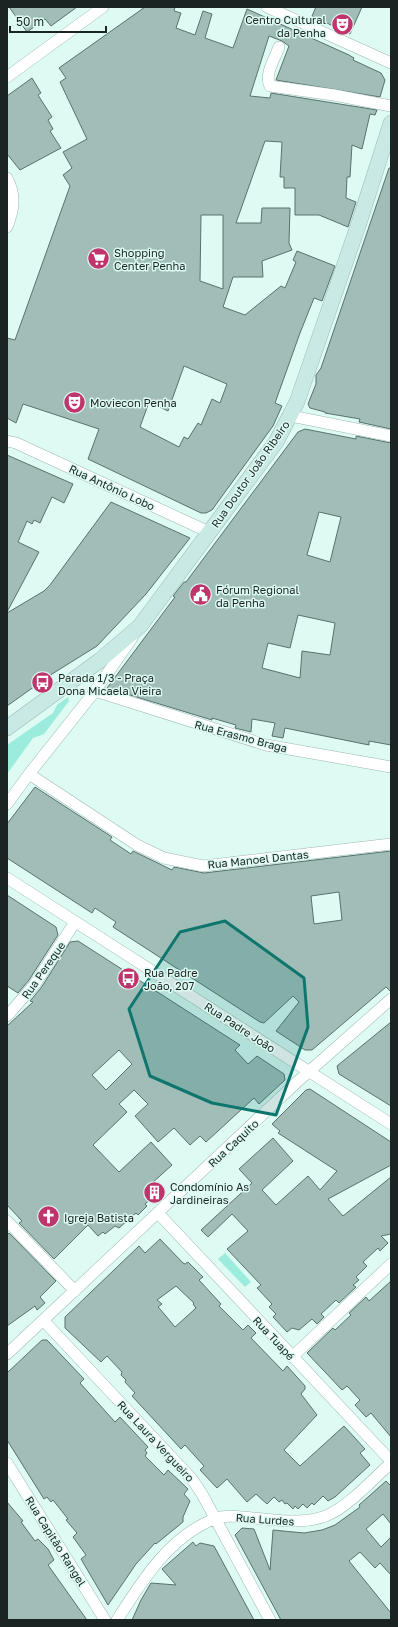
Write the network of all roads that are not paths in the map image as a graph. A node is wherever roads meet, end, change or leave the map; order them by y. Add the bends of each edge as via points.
1 (103, 7) edge
2 (267, 7) edge
3 (279, 47) dead end
4 (391, 63) edge
5 (7, 77) edge
6 (391, 106) edge
7 (390, 129) edge
8 (7, 178) edge
9 (7, 227) edge
10 (291, 416) junction
11 (7, 435) edge
12 (391, 436) edge
13 (11, 442) edge
14 (209, 532) junction
15 (140, 626) junction
16 (94, 691) junction
17 (7, 728) edge
18 (391, 767) edge
19 (29, 774) junction
20 (7, 804) edge
21 (391, 844) edge
22 (7, 878) edge
23 (75, 922) junction
24 (391, 999) edge
25 (7, 1016) edge
26 (310, 1071) junction
27 (391, 1124) edge
28 (158, 1213) junction
29 (7, 1221) edge
30 (391, 1264) edge
31 (75, 1291) junction
32 (43, 1320) junction
33 (7, 1354) edge
34 (292, 1357) junction
35 (7, 1462) edge
36 (391, 1462) edge
37 (215, 1518) junction
38 (106, 1620) edge
39 (117, 1620) edge
40 (270, 1620) edge

1 - 5 street
2 - 4 street
3 - 6 street via 268,75 270,86
7 - 10 main road, Rua Doutor João Ribeiro via 357,231
8 - 9 street via 14,201
10 - 12 street
10 - 14 main road, Rua Doutor João Ribeiro via 276,442
11 - 13 street, Rua Antônio Lobo
13 - 14 street, Rua Antônio Lobo
14 - 15 main road, Rua Doutor João Ribeiro
15 - 16 street
15 - 17 main road, Rua Doutor João Ribeiro via 99,662
16 - 18 street, Rua Erasmo Braga via 266,745
16 - 19 street
19 - 20 street
19 - 21 street, Rua Manoel Dantas via 137,845 164,858 203,866
22 - 23 street, Rua Padre João
23 - 25 street, Rua Pereque via 35,984
23 - 26 street, Rua Padre João
24 - 26 street, Rua Caquito
26 - 27 street, Rua Padre João
26 - 28 street, Rua Caquito
28 - 31 street, Rua Caquito
28 - 34 street, Rua Tuapé
29 - 31 street
30 - 34 street
31 - 32 street, Rua Caquito
32 - 33 street, Rua Caquito
32 - 37 street, Rua Laura Vergueiro via 192,1479
34 - 36 street, Rua Tuapé
35 - 38 street, Rua Capitão Rangel
36 - 37 street, Rua Lurdes via 344,1505 328,1515 306,1521 234,1516
37 - 39 street, Rua Lurdes via 194,1530 158,1561
37 - 40 street, Rua Laura Vergueiro

